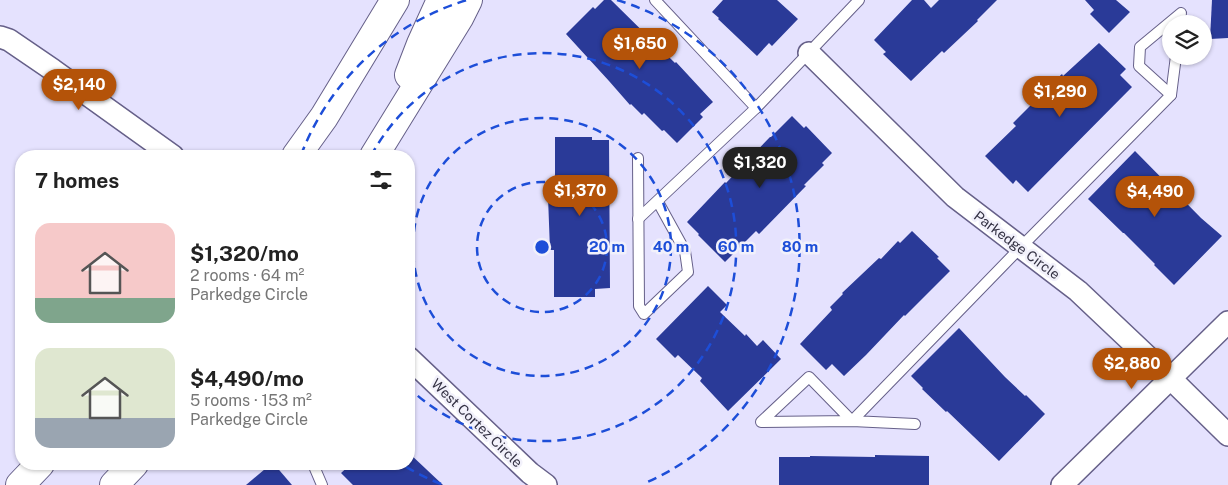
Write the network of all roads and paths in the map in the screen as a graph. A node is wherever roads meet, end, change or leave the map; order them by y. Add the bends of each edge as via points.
1 (396, 0) edge
2 (441, 0) edge
3 (468, 0) edge
4 (655, 0) edge
5 (859, 0) edge
6 (1162, 28) edge
7 (0, 37) edge
8 (809, 52) junction
9 (1175, 65) edge
10 (1171, 95) junction
11 (756, 108) junction
12 (165, 150) edge
13 (300, 150) edge
14 (378, 150) edge
15 (638, 158) dead end
16 (658, 202) junction
17 (638, 219) junction
18 (1021, 247) junction
19 (1228, 322) edge
20 (415, 364) edge
21 (1170, 378) junction
22 (852, 421) junction
23 (915, 424) dead end
24 (1228, 435) edge
25 (34, 470) edge
26 (114, 470) edge
27 (128, 470) edge
28 (316, 470) edge
29 (20, 485) edge
30 (104, 485) edge
31 (114, 485) edge
32 (322, 485) edge
33 (546, 485) edge
34 (1062, 485) edge

1 - 13 main road
2 - 14 main road
3 - 14 main road
4 - 11 lane
5 - 8 lane
6 - 10 lane via 1140,47 1139,66
7 - 12 street via 53,70
8 - 11 lane
8 - 18 street, Parkedge Circle via 956,197
9 - 10 lane
10 - 18 lane
11 - 16 lane
15 - 17 lane
16 - 17 lane
16 - 17 lane via 685,251 688,272 644,314 639,306
18 - 21 street, Parkedge Circle via 1078,291
18 - 22 lane
19 - 21 street
20 - 33 street, West Cortez Circle via 530,474
21 - 24 street, Parkedge Circle
21 - 34 street
22 - 22 lane via 789,422 761,422 809,377
22 - 23 lane
25 - 29 main road
26 - 30 main road
27 - 31 main road
28 - 32 lane

